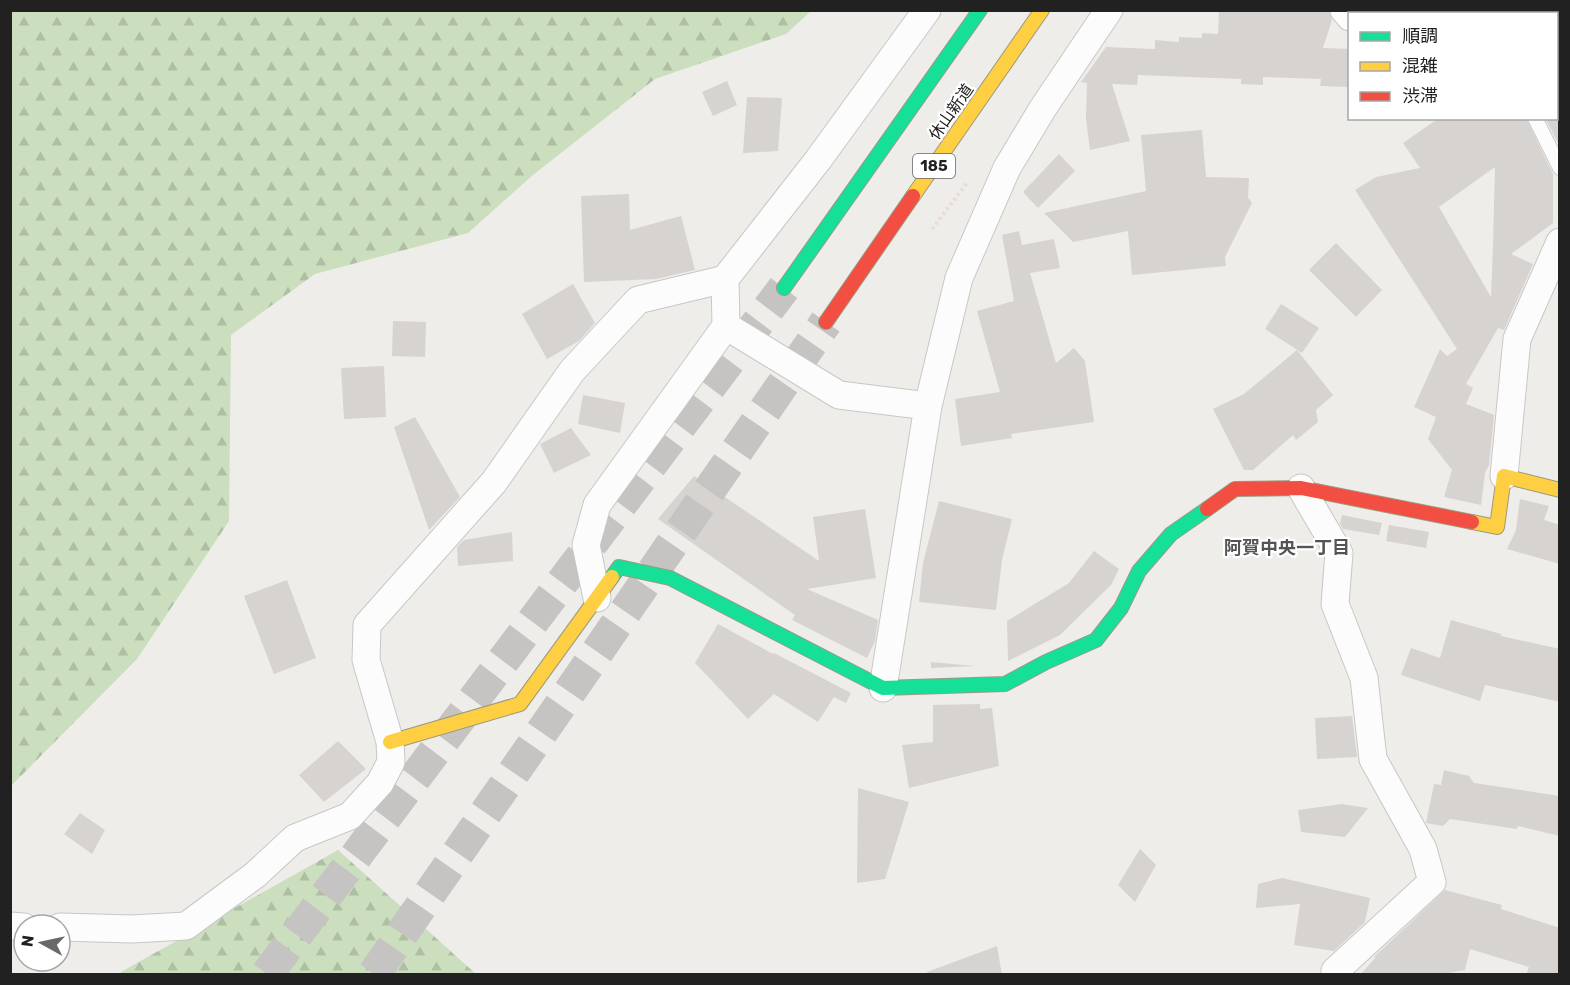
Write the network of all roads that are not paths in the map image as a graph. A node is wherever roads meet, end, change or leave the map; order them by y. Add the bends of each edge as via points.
1 (927, 10) edge
2 (980, 10) edge
3 (1042, 10) edge
4 (1109, 10) edge
5 (1536, 120) edge
6 (1560, 168) edge
7 (1560, 242) edge
8 (725, 279) junction
9 (784, 288) tunnel mouth
10 (826, 322) tunnel mouth
11 (726, 326) junction
12 (928, 406) junction
13 (1504, 476) junction
14 (1300, 488) junction
15 (1560, 490) edge
16 (597, 598) junction
17 (883, 688) junction
18 (390, 742) junction
19 (72, 927) edge
20 (1335, 975) edge

1 - 8 street
2 - 9 main road
3 - 10 main road, 休山新道 / 185
4 - 12 street via 1042,108 1007,168 959,278
5 - 6 lane
7 - 13 street via 1517,339
8 - 11 street
8 - 18 street via 638,300 572,371 494,483 367,625 366,660
11 - 12 street via 839,395
11 - 16 street via 597,505 586,545
12 - 17 street
13 - 14 main road via 1497,527
13 - 15 main road
14 - 17 main road via 1235,489 1171,534 1139,571 1121,608 1096,640 1005,684
14 - 20 street via 1340,553 1335,604 1364,678 1373,759 1423,849 1432,882 1335,970
16 - 17 main road via 619,567 670,578
16 - 18 main road via 520,704
18 - 19 street via 391,762 380,783 350,816 295,838 255,875 186,926

